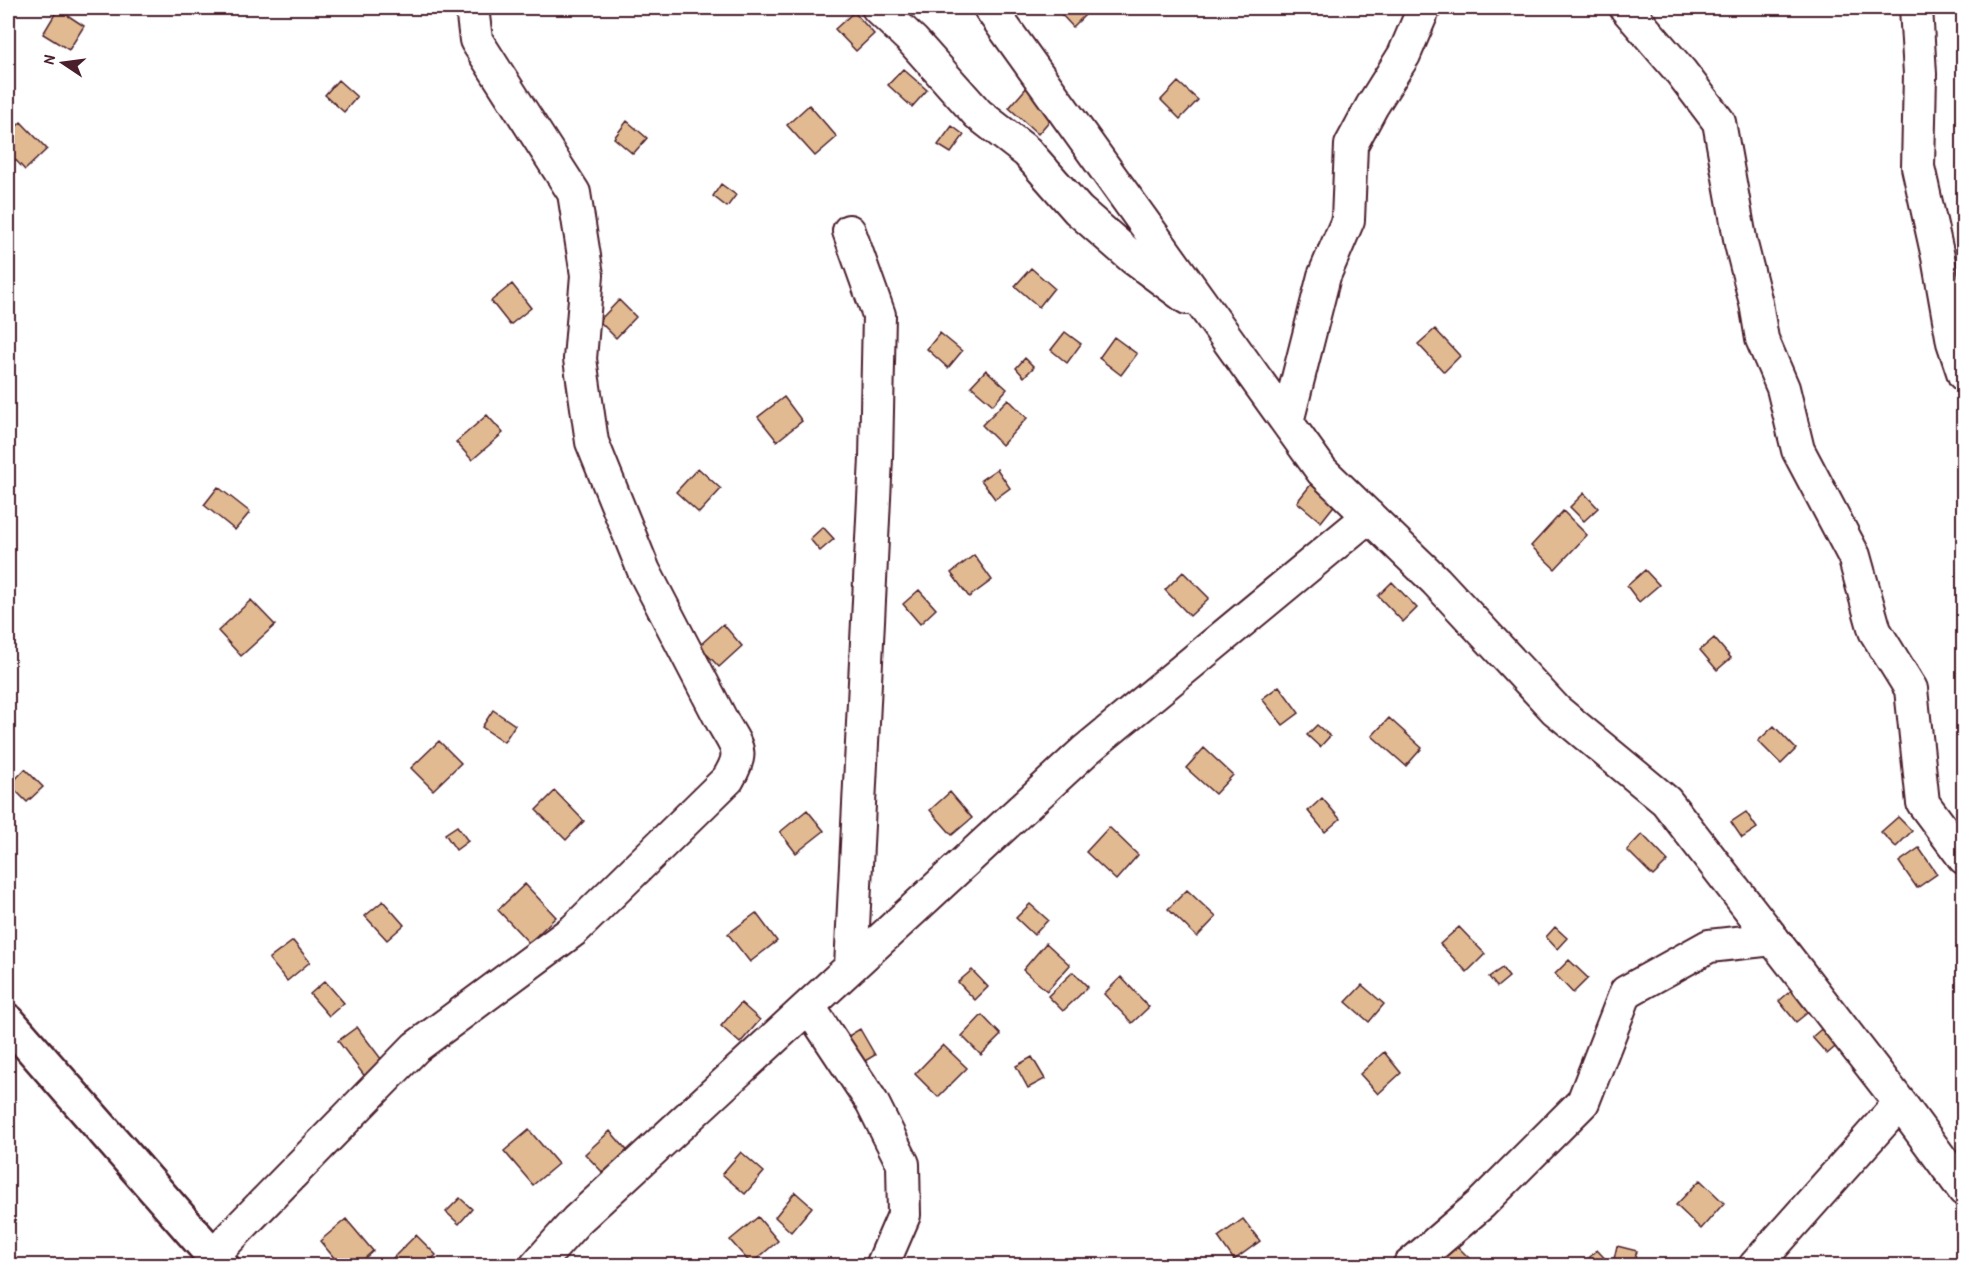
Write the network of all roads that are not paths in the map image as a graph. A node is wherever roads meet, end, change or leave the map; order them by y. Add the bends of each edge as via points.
1 (472, 8) edge
2 (878, 8) edge
3 (990, 8) edge
4 (1424, 8) edge
5 (1626, 8) edge
6 (1916, 8) edge
7 (849, 231) dead end
8 (1210, 315) junction
9 (1964, 375) edge
10 (1287, 422) junction
11 (1369, 516) junction
12 (1964, 858) edge
13 (1773, 939) junction
14 (851, 967) junction
15 (808, 1007) junction
16 (8, 1020) edge
17 (1899, 1103) junction
18 (1964, 1190) edge
19 (217, 1260) edge
20 (536, 1266) edge
21 (882, 1266) edge
22 (1409, 1266) edge
23 (1755, 1266) edge

1 - 19 street via 476,40 574,193 587,275 580,359 592,442 644,571 736,745 738,762 728,779 574,930 417,1047
2 - 8 street via 913,40 978,114 1027,152 1077,210
3 - 8 street
4 - 10 street via 1404,55 1351,145 1348,220 1324,276
5 - 12 street via 1719,122 1762,339 1783,388 1798,450 1854,556 1875,631 1911,689 1923,803
6 - 9 street via 1920,74 1918,167 1953,342
7 - 14 street via 879,315 876,458
8 - 10 street
10 - 11 street via 1322,471
11 - 13 street via 1436,581 1556,710 1666,801
11 - 14 street via 1086,750
13 - 17 street
13 - 22 street via 1709,946 1626,992 1583,1102 1481,1204
14 - 15 street
15 - 20 street via 577,1220
15 - 21 street via 872,1102 903,1164 904,1215
16 - 19 street
17 - 18 street
17 - 23 street

